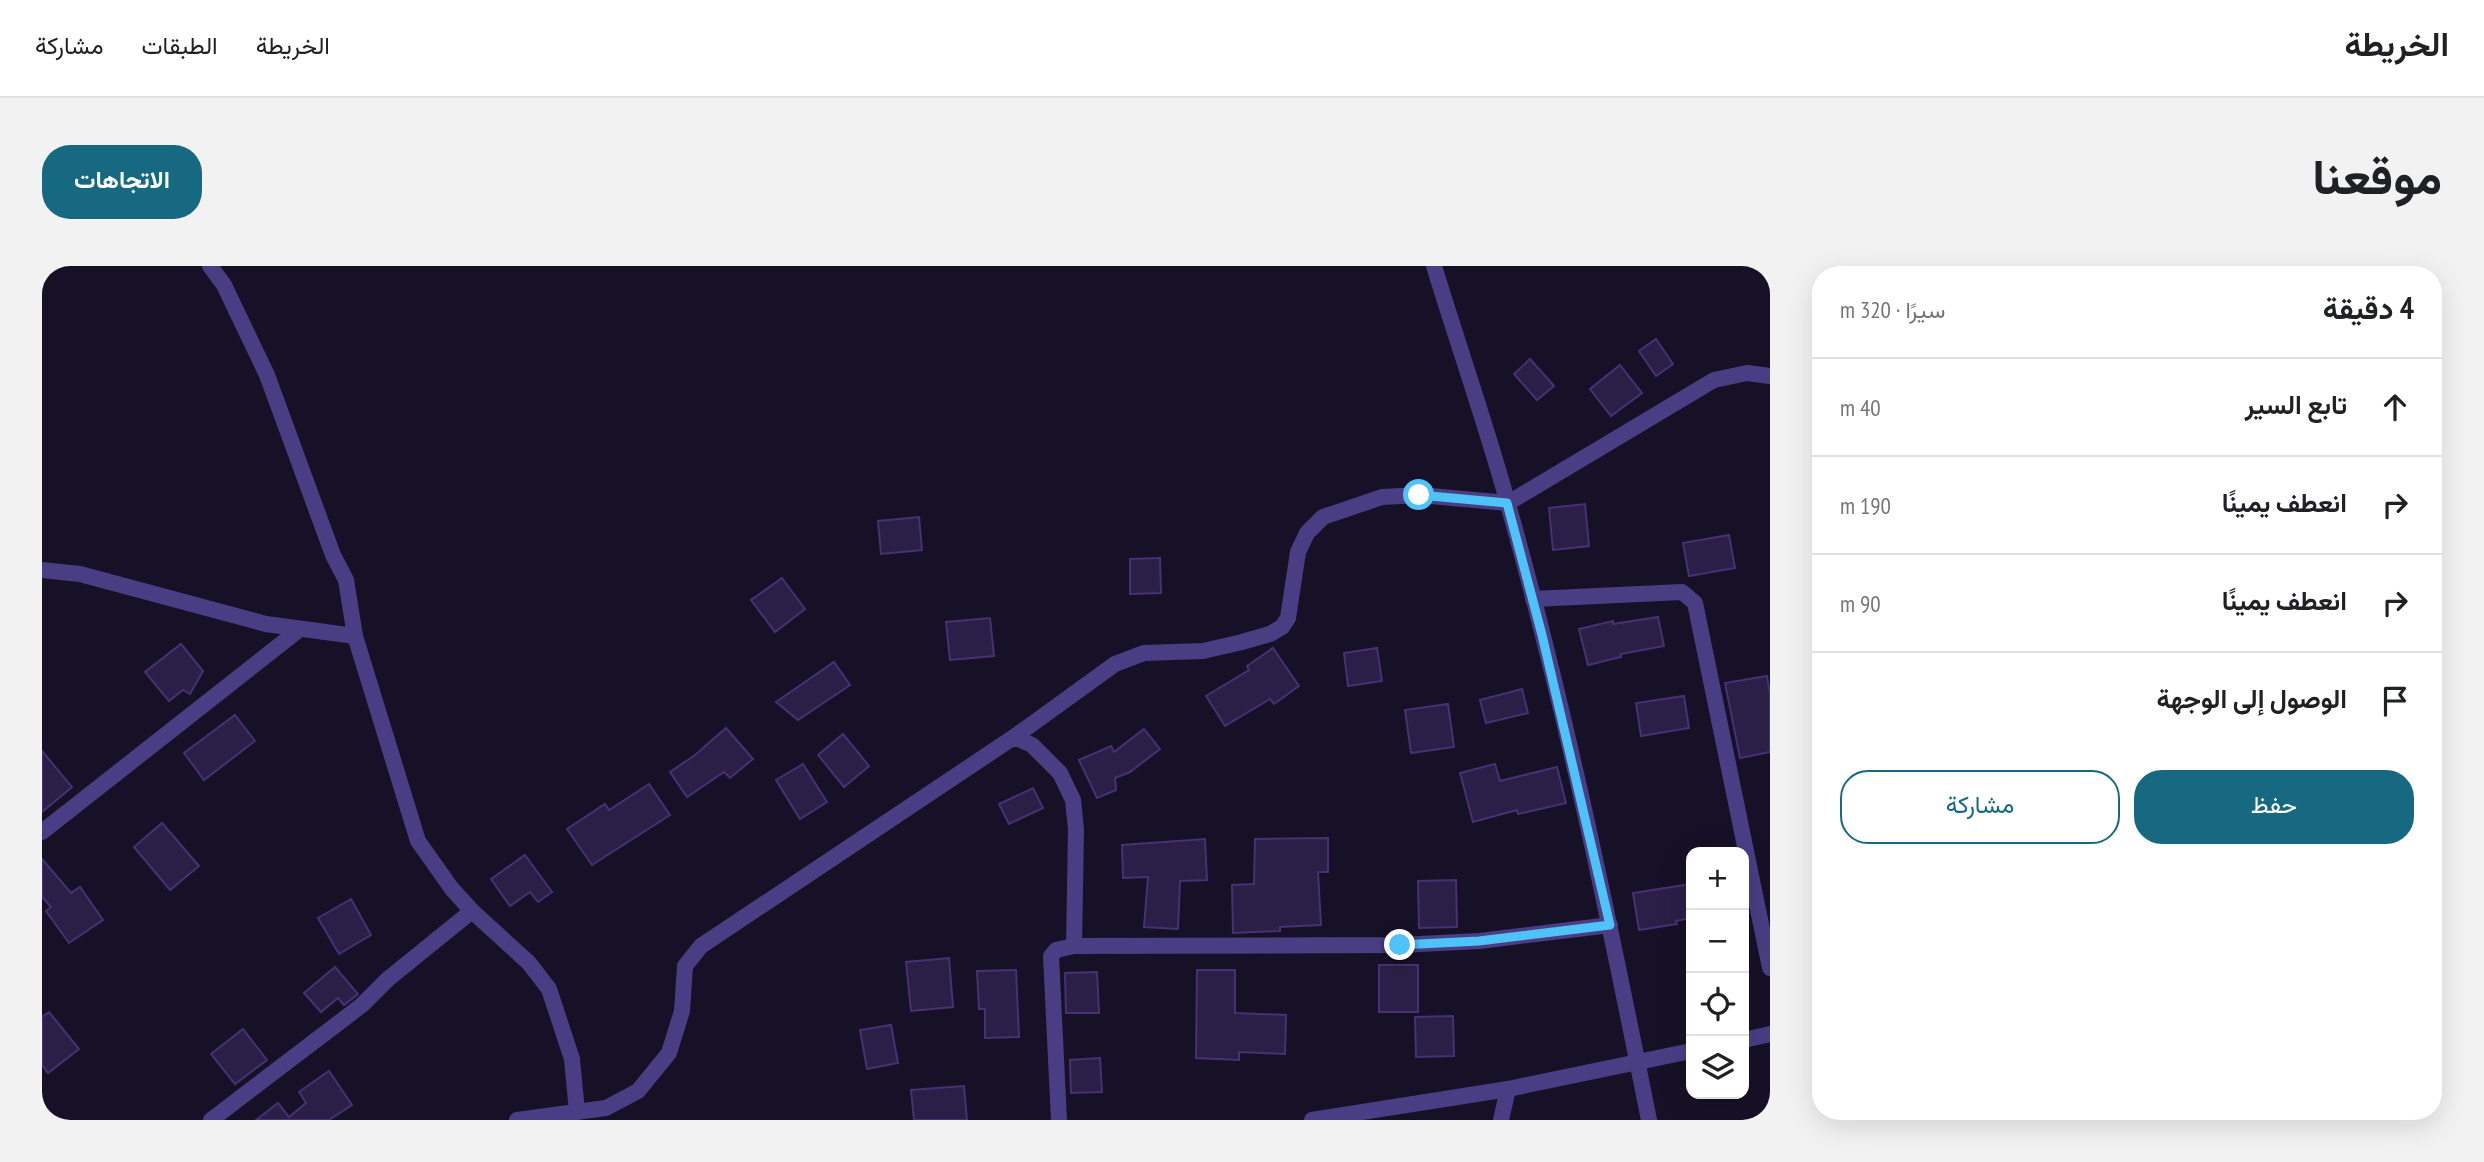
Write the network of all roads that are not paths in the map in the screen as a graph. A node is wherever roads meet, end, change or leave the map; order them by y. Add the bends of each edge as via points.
1 (210, 266) edge
2 (1434, 266) edge
3 (1770, 376) edge
4 (1507, 503) junction
5 (42, 569) edge
6 (1533, 599) junction
7 (300, 629) junction
8 (355, 636) junction
9 (1014, 737) junction
10 (42, 832) edge
11 (471, 911) junction
12 (1610, 925) junction
13 (1074, 946) junction
14 (1770, 968) edge
15 (1770, 1034) edge
16 (1749, 1039) edge
17 (1686, 1052) edge
18 (1637, 1062) junction
19 (1507, 1089) junction
20 (577, 1112) junction
21 (1347, 1117) edge
22 (211, 1120) edge
23 (517, 1120) edge
24 (1059, 1120) edge
25 (1312, 1120) edge
26 (1502, 1120) edge
27 (1649, 1120) edge

1 - 8 street via 224,285 267,375 346,580
2 - 4 street
3 - 4 street via 1747,373 1714,380
4 - 6 street
4 - 9 street via 1419,495 1382,497 1323,517 1307,533 1298,552 1288,618 1282,627 1203,651 1144,653 1115,664
5 - 7 street via 80,573 265,624
6 - 12 street
6 - 14 street via 1682,592 1695,603
7 - 8 street
7 - 10 street
8 - 11 street via 418,841
9 - 13 street via 1032,745 1060,773 1073,800
9 - 20 street via 701,946 685,966 682,1011 669,1054 638,1091 606,1108
11 - 20 street via 529,963 549,989 572,1059
11 - 22 street via 362,1004
12 - 13 street via 1479,941 1400,945
12 - 18 street
13 - 24 street via 1056,950 1051,956
15 - 16 street
17 - 18 street
18 - 19 street
18 - 27 street
19 - 21 street
19 - 26 street
20 - 23 street
21 - 25 street

